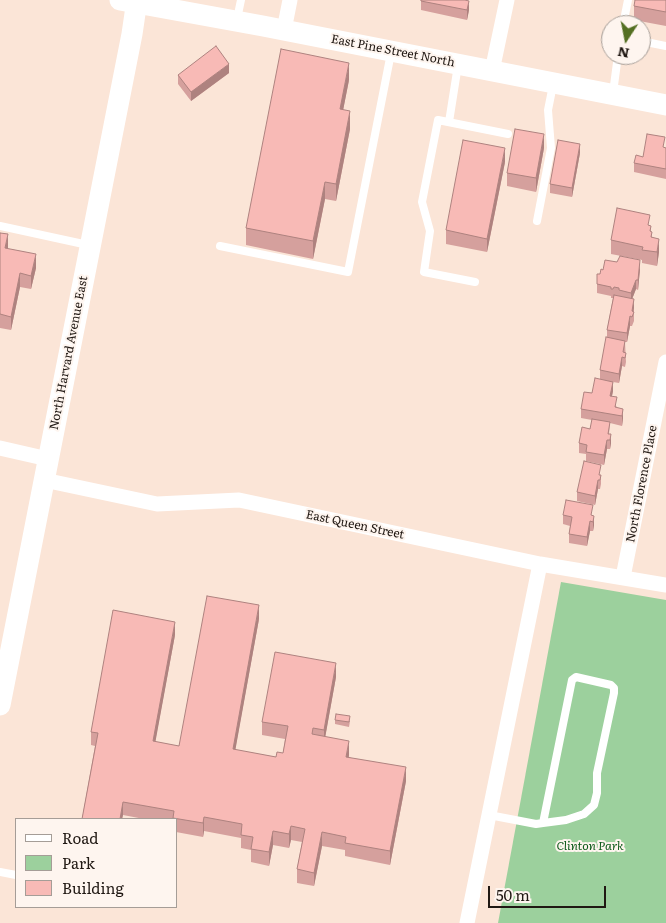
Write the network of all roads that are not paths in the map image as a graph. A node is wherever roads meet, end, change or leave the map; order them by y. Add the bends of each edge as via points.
1 (241, 0) edge
2 (290, 0) edge
3 (507, 0) edge
4 (628, 0) edge
5 (131, 1) edge
6 (625, 15) edge
7 (237, 21) junction
8 (284, 30) junction
9 (651, 43) edge
10 (666, 46) edge
11 (392, 51) junction
12 (459, 64) junction
13 (617, 65) edge
14 (492, 71) junction
15 (553, 83) junction
16 (613, 95) junction
17 (666, 106) edge
18 (449, 122) junction
19 (508, 134) dead end
20 (537, 221) dead end
21 (0, 226) edge
22 (90, 246) junction
23 (220, 246) dead end
24 (475, 282) dead end
25 (666, 362) edge
26 (0, 448) edge
27 (48, 459) junction
28 (44, 480) junction
29 (540, 564) junction
30 (623, 577) junction
31 (666, 585) edge
32 (0, 705) edge
33 (489, 815) junction
34 (543, 824) junction
35 (0, 872) edge
36 (15, 875) edge
37 (467, 923) edge

1 - 7 lane
2 - 8 street
3 - 14 street
4 - 6 lane
5 - 7 main road, East Pine Street North
5 - 22 main road, North Harvard Avenue East via 132,34
7 - 8 main road, East Pine Street North
8 - 11 main road, East Pine Street North
9 - 10 lane
11 - 12 main road, East Pine Street North
11 - 23 lane via 348,272
12 - 14 main road, East Pine Street North
12 - 18 lane
13 - 16 lane
14 - 15 main road, East Pine Street North
15 - 16 main road, East Pine Street North
15 - 20 lane via 548,110 551,148
16 - 17 main road, East Pine Street North
18 - 19 lane
18 - 24 lane via 438,120 422,202 430,231 424,272
21 - 22 lane
22 - 27 main road, North Harvard Avenue East
25 - 30 street, North Florence Place
26 - 27 street
27 - 28 main road, North Harvard Avenue East
28 - 29 street, East Queen Street via 157,504 239,500
28 - 32 main road, North Harvard Avenue East
29 - 30 street, East Queen Street
29 - 33 street
30 - 31 street, East Queen Street
33 - 34 lane
33 - 37 street
34 - 34 lane via 584,814 594,805 597,773 614,693 611,685 576,677 572,680
35 - 36 lane

